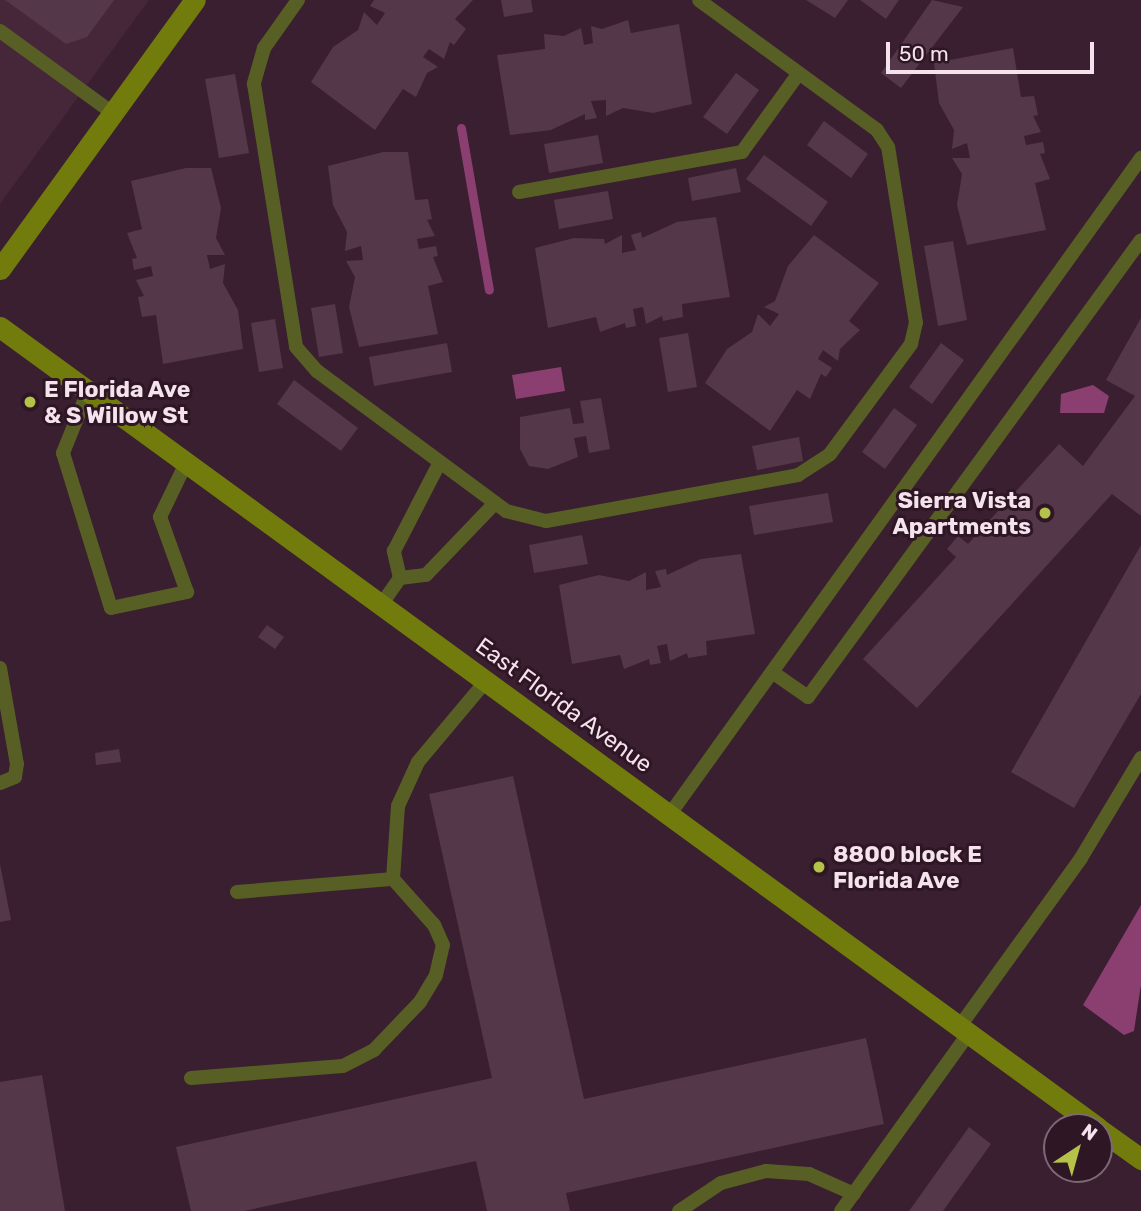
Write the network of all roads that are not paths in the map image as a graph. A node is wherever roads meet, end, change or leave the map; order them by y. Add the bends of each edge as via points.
1 (195, 0) edge
2 (298, 0) edge
3 (699, 0) edge
4 (0, 31) edge
5 (799, 73) junction
6 (113, 113) junction
7 (1141, 158) edge
8 (519, 192) dead end
9 (1141, 240) edge
10 (0, 269) edge
11 (0, 327) edge
12 (88, 391) junction
13 (440, 462) junction
14 (186, 463) junction
15 (495, 503) junction
16 (400, 578) junction
17 (381, 605) junction
18 (0, 668) edge
19 (772, 672) junction
20 (486, 681) junction
21 (1141, 758) edge
22 (0, 783) edge
23 (670, 814) junction
24 (393, 879) junction
25 (237, 892) dead end
26 (964, 1030) junction
27 (191, 1078) dead end
28 (1077, 1113) edge
29 (1113, 1139) edge
30 (1141, 1159) edge
31 (854, 1194) junction
32 (679, 1211) edge
33 (841, 1211) edge

1 - 6 main road
2 - 13 lane via 264,48 254,84 296,347 317,372
3 - 5 lane
4 - 6 lane
5 - 8 lane via 741,152
5 - 15 lane via 877,130 888,147 916,323 911,344 830,454 798,475 546,521
6 - 10 main road
7 - 19 lane
9 - 19 lane via 808,697
11 - 12 main road, East Florida Avenue
12 - 14 main road, East Florida Avenue
12 - 14 lane via 65,435 62,453 111,608 187,593 160,517
13 - 15 lane
13 - 16 lane via 394,551
14 - 17 main road, East Florida Avenue
15 - 16 lane via 426,575
16 - 17 lane
17 - 20 main road, East Florida Avenue
18 - 22 lane via 17,771
19 - 23 lane
20 - 23 main road, East Florida Avenue
20 - 24 lane via 432,744 400,794
21 - 26 lane via 1081,858
23 - 26 main road, East Florida Avenue
24 - 25 lane
24 - 27 lane via 434,925 443,945 431,984 391,1035 343,1066
26 - 28 main road, East Florida Avenue
26 - 31 lane
29 - 30 main road, East Florida Avenue
31 - 32 lane via 809,1174 766,1171 721,1182
31 - 33 lane

